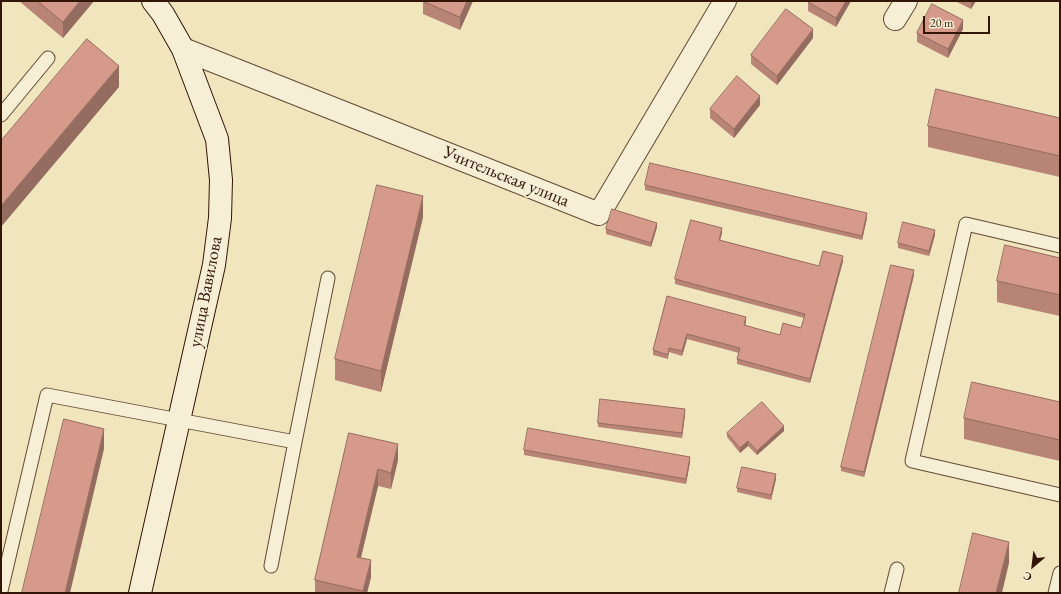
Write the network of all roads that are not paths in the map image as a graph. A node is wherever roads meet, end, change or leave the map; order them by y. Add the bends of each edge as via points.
1 (153, 1) edge
2 (725, 1) edge
3 (183, 49) junction
4 (48, 58) dead end
5 (1, 115) edge
6 (1060, 246) edge
7 (328, 278) dead end
8 (180, 420) junction
9 (295, 442) junction
10 (1060, 495) edge
11 (271, 566) dead end
12 (896, 569) dead end
13 (1060, 573) edge
14 (1, 591) edge
15 (140, 593) edge
16 (891, 593) edge
17 (1055, 593) edge

1 - 3 street, улица Вавилова
2 - 3 street, Учительская улица via 599,214
3 - 8 street, улица Вавилова via 218,139 221,180 220,218 214,266
4 - 5 lane
6 - 10 lane via 966,224 912,461
7 - 9 lane
8 - 9 lane
8 - 14 lane via 47,395
8 - 15 street, улица Вавилова
9 - 11 lane
12 - 16 lane
13 - 17 lane

